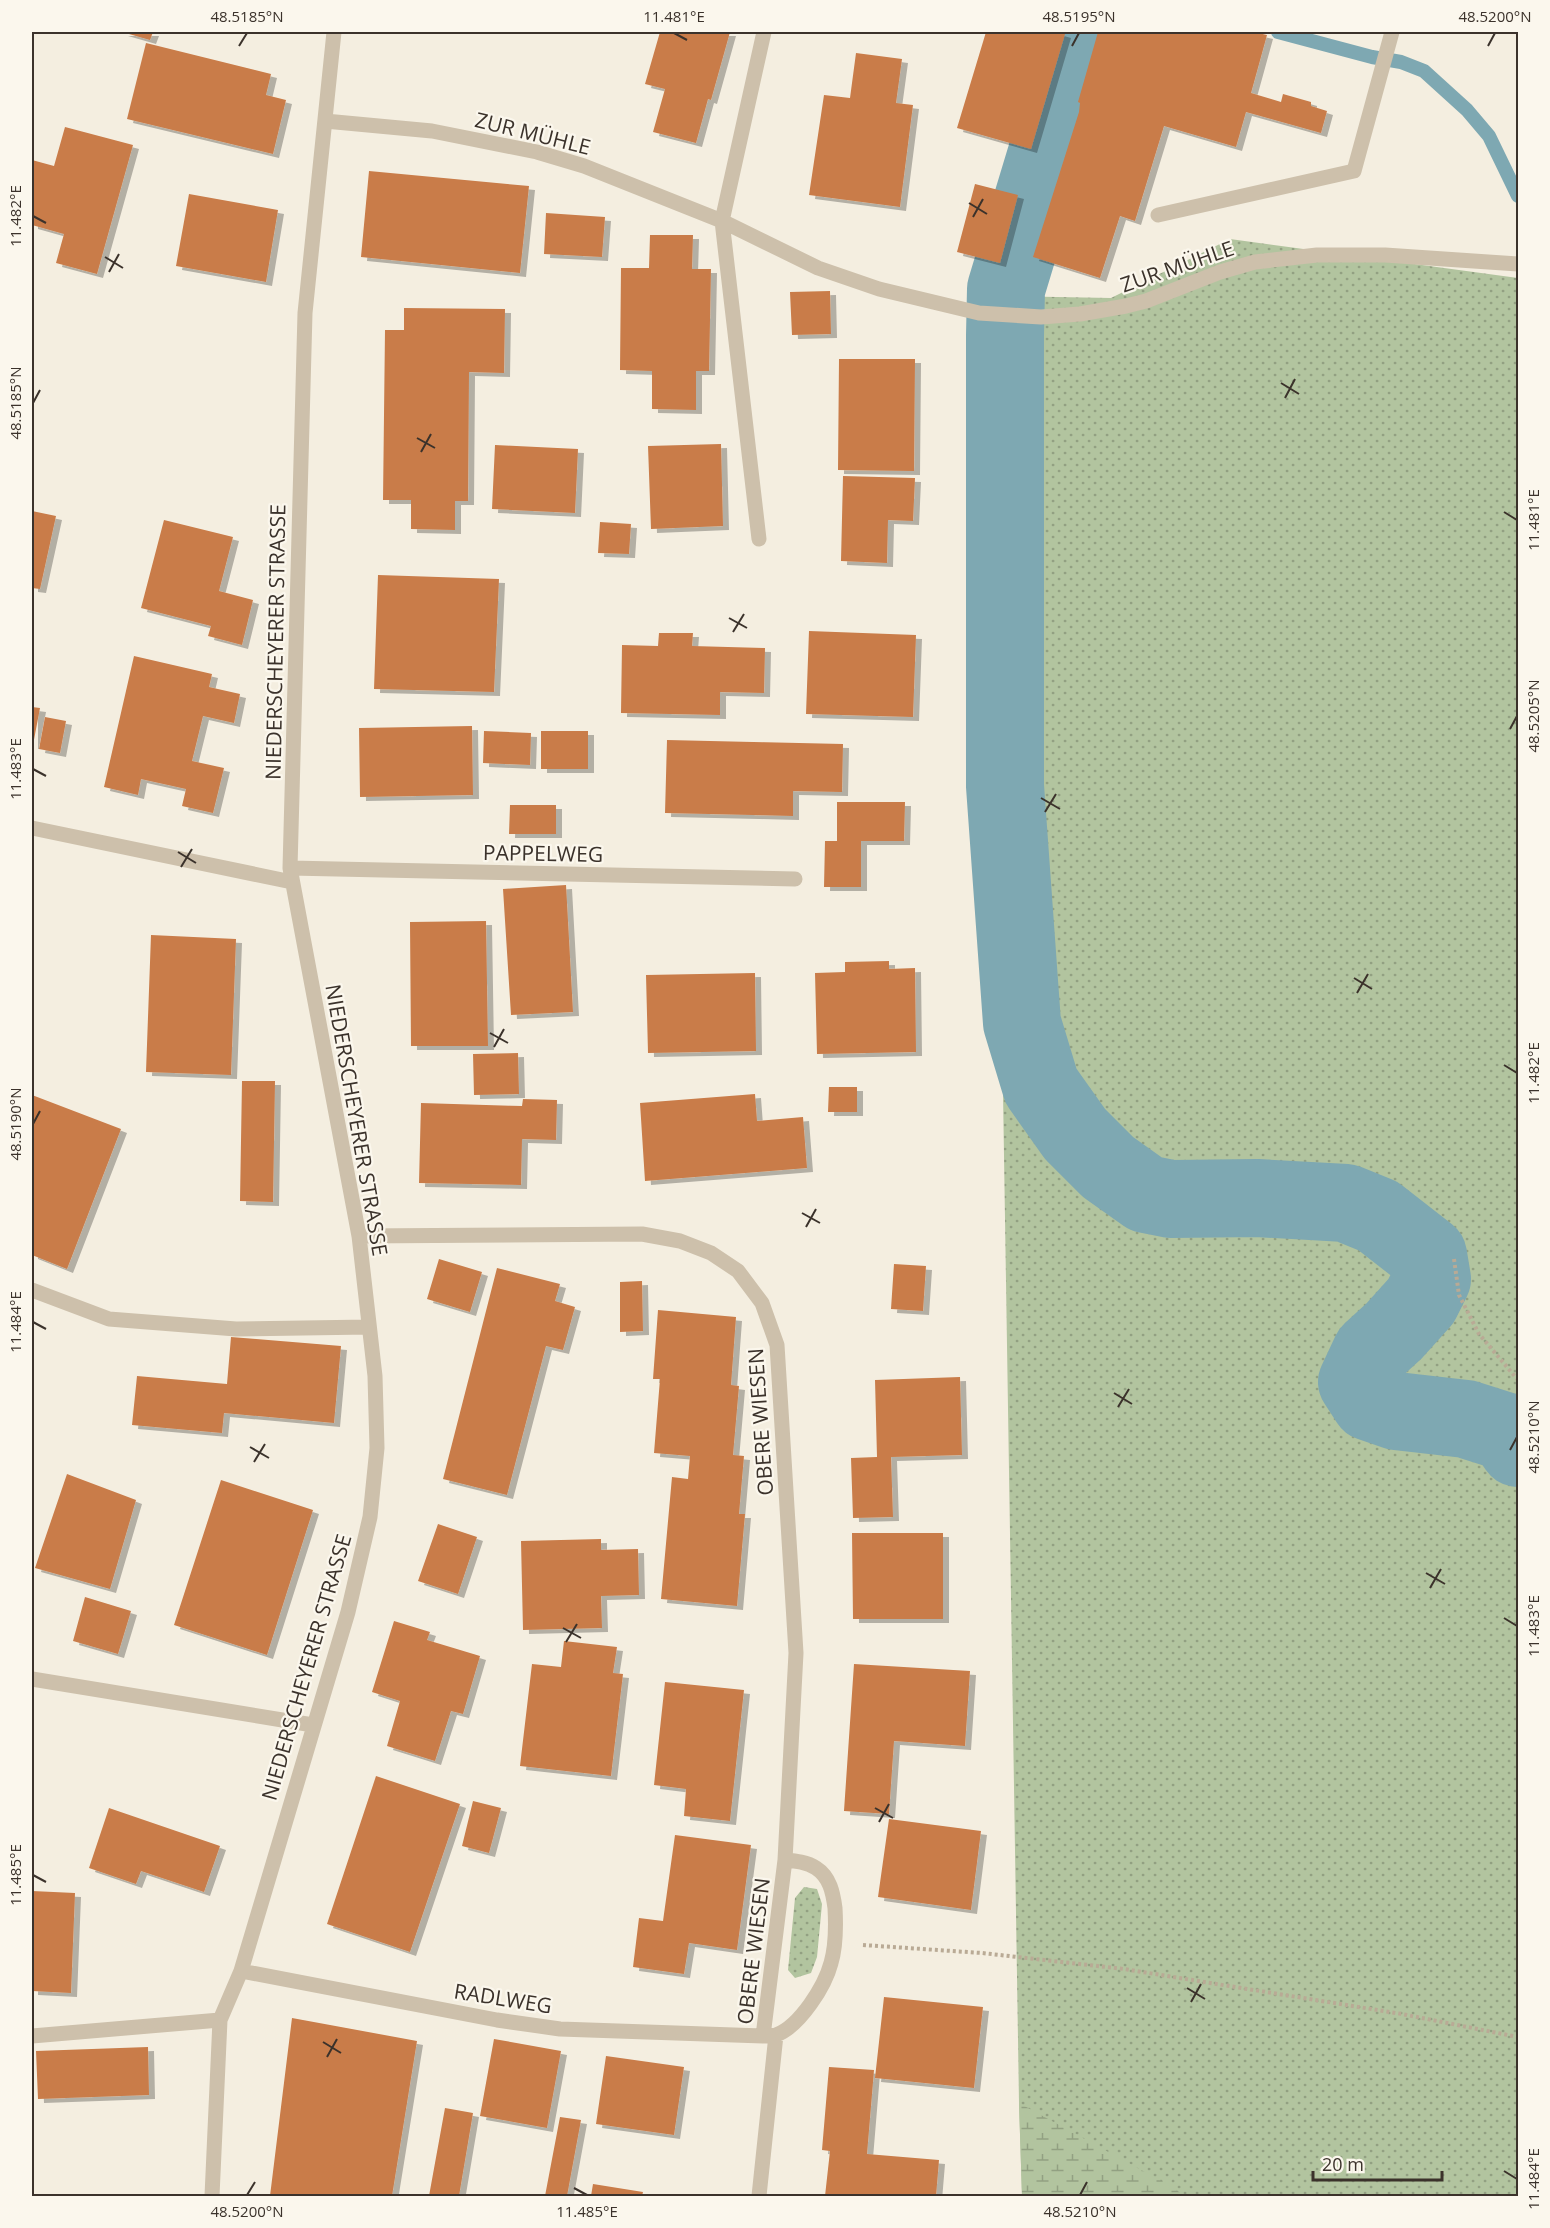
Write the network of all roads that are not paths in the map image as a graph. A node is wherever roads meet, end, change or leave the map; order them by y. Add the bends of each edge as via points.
1 (334, 32) edge
2 (764, 32) edge
3 (1392, 32) edge
4 (325, 121) junction
5 (1158, 214) dead end
6 (722, 221) junction
7 (1514, 263) edge
8 (759, 539) dead end
9 (32, 828) edge
10 (291, 875) junction
11 (795, 879) dead end
12 (359, 1236) junction
13 (32, 1290) edge
14 (369, 1327) junction
15 (32, 1679) edge
16 (313, 1725) junction
17 (785, 1860) junction
18 (241, 1971) junction
19 (220, 2020) junction
20 (32, 2036) edge
21 (769, 2036) junction
22 (213, 2196) edge
23 (759, 2196) edge

1 - 4 street, NIEDERSCHEYERER STRASSE
2 - 6 street
3 - 5 street via 1354,171
4 - 6 street, ZUR MÜHLE via 432,131 537,152 595,170
4 - 10 street, NIEDERSCHEYERER STRASSE via 305,313
6 - 7 street, ZUR MÜHLE via 818,267 879,289 999,315 1080,314 1146,301 1255,262 1317,255
6 - 8 street
9 - 10 street, PAPPELWEG
10 - 11 street, PAPPELWEG
10 - 12 street, NIEDERSCHEYERER STRASSE
12 - 14 street, NIEDERSCHEYERER STRASSE
12 - 17 street, OBERE WIESEN via 651,1236 680,1241 711,1253 738,1271 762,1303 777,1344 796,1653
13 - 14 street via 109,1319 236,1329
14 - 16 street, NIEDERSCHEYERER STRASSE via 377,1448 370,1517 348,1612
15 - 16 street
16 - 18 street, NIEDERSCHEYERER STRASSE
17 - 21 street, OBERE WIESEN
17 - 21 street, OBERE WIESEN via 816,1868 828,1881 834,1896 835,1944 831,1963 814,1998 789,2027
18 - 19 street, NIEDERSCHEYERER STRASSE
18 - 21 street, RADLWEG via 497,2020 560,2028
19 - 20 street
19 - 22 street, NIEDERSCHEYERER STRASSE
21 - 23 street, OBERE WIESEN

